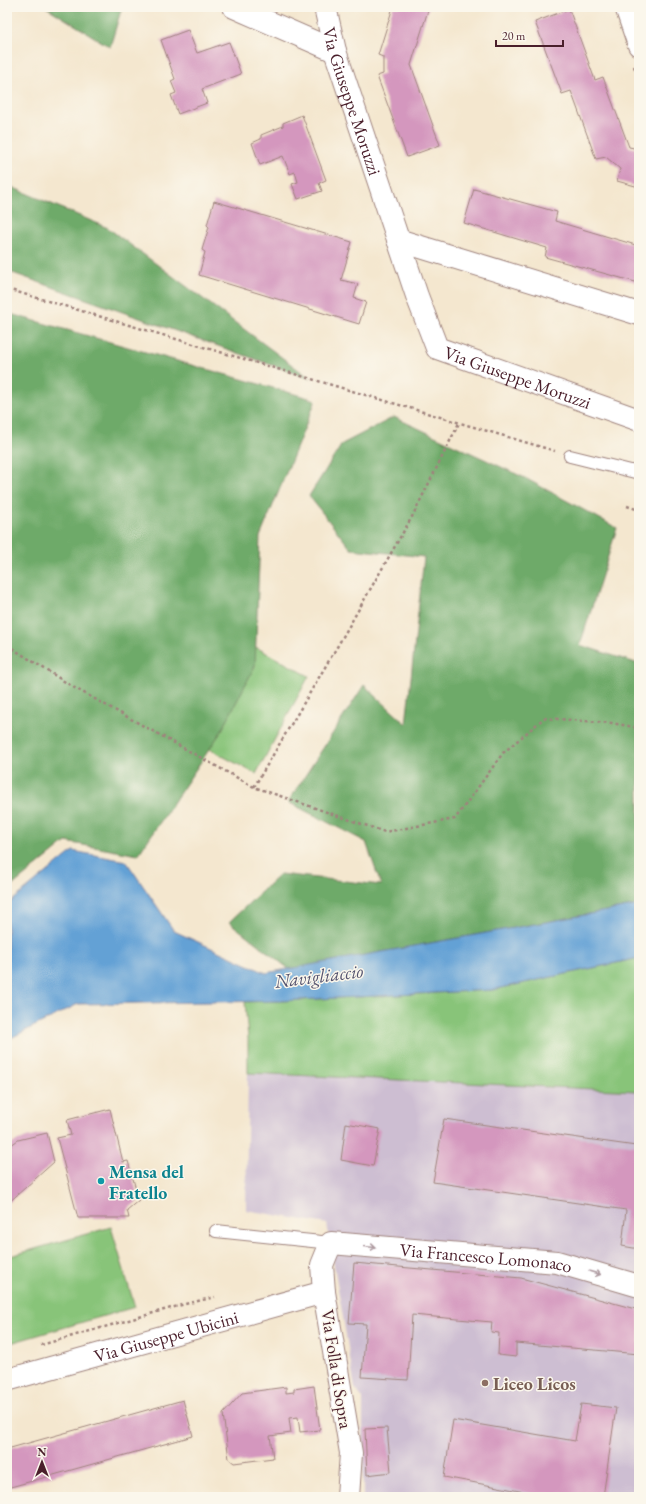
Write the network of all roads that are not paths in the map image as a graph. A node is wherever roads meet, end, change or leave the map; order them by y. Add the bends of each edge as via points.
1 (234, 7) edge
2 (325, 7) edge
3 (626, 7) edge
4 (639, 45) edge
5 (335, 51) junction
6 (398, 240) junction
7 (639, 314) edge
8 (639, 420) edge
9 (570, 456) road end
10 (639, 473) edge
11 (216, 1231) dead end
12 (331, 1243) junction
13 (639, 1286) edge
14 (324, 1292) junction
15 (7, 1380) edge
16 (348, 1497) edge

1 - 5 street
2 - 5 street, Via Giuseppe Moruzzi
3 - 4 street
5 - 6 street, Via Giuseppe Moruzzi
6 - 7 street
6 - 8 street, Via Giuseppe Moruzzi via 437,348
9 - 10 lane
11 - 12 lane
12 -> 13 street, Via Francesco Lomonaco via 557,1262
12 - 14 street, Via Folla di Sopra via 322,1265
14 - 15 street, Via Giuseppe Ubicini
14 - 16 street, Via Folla di Sopra via 351,1453

